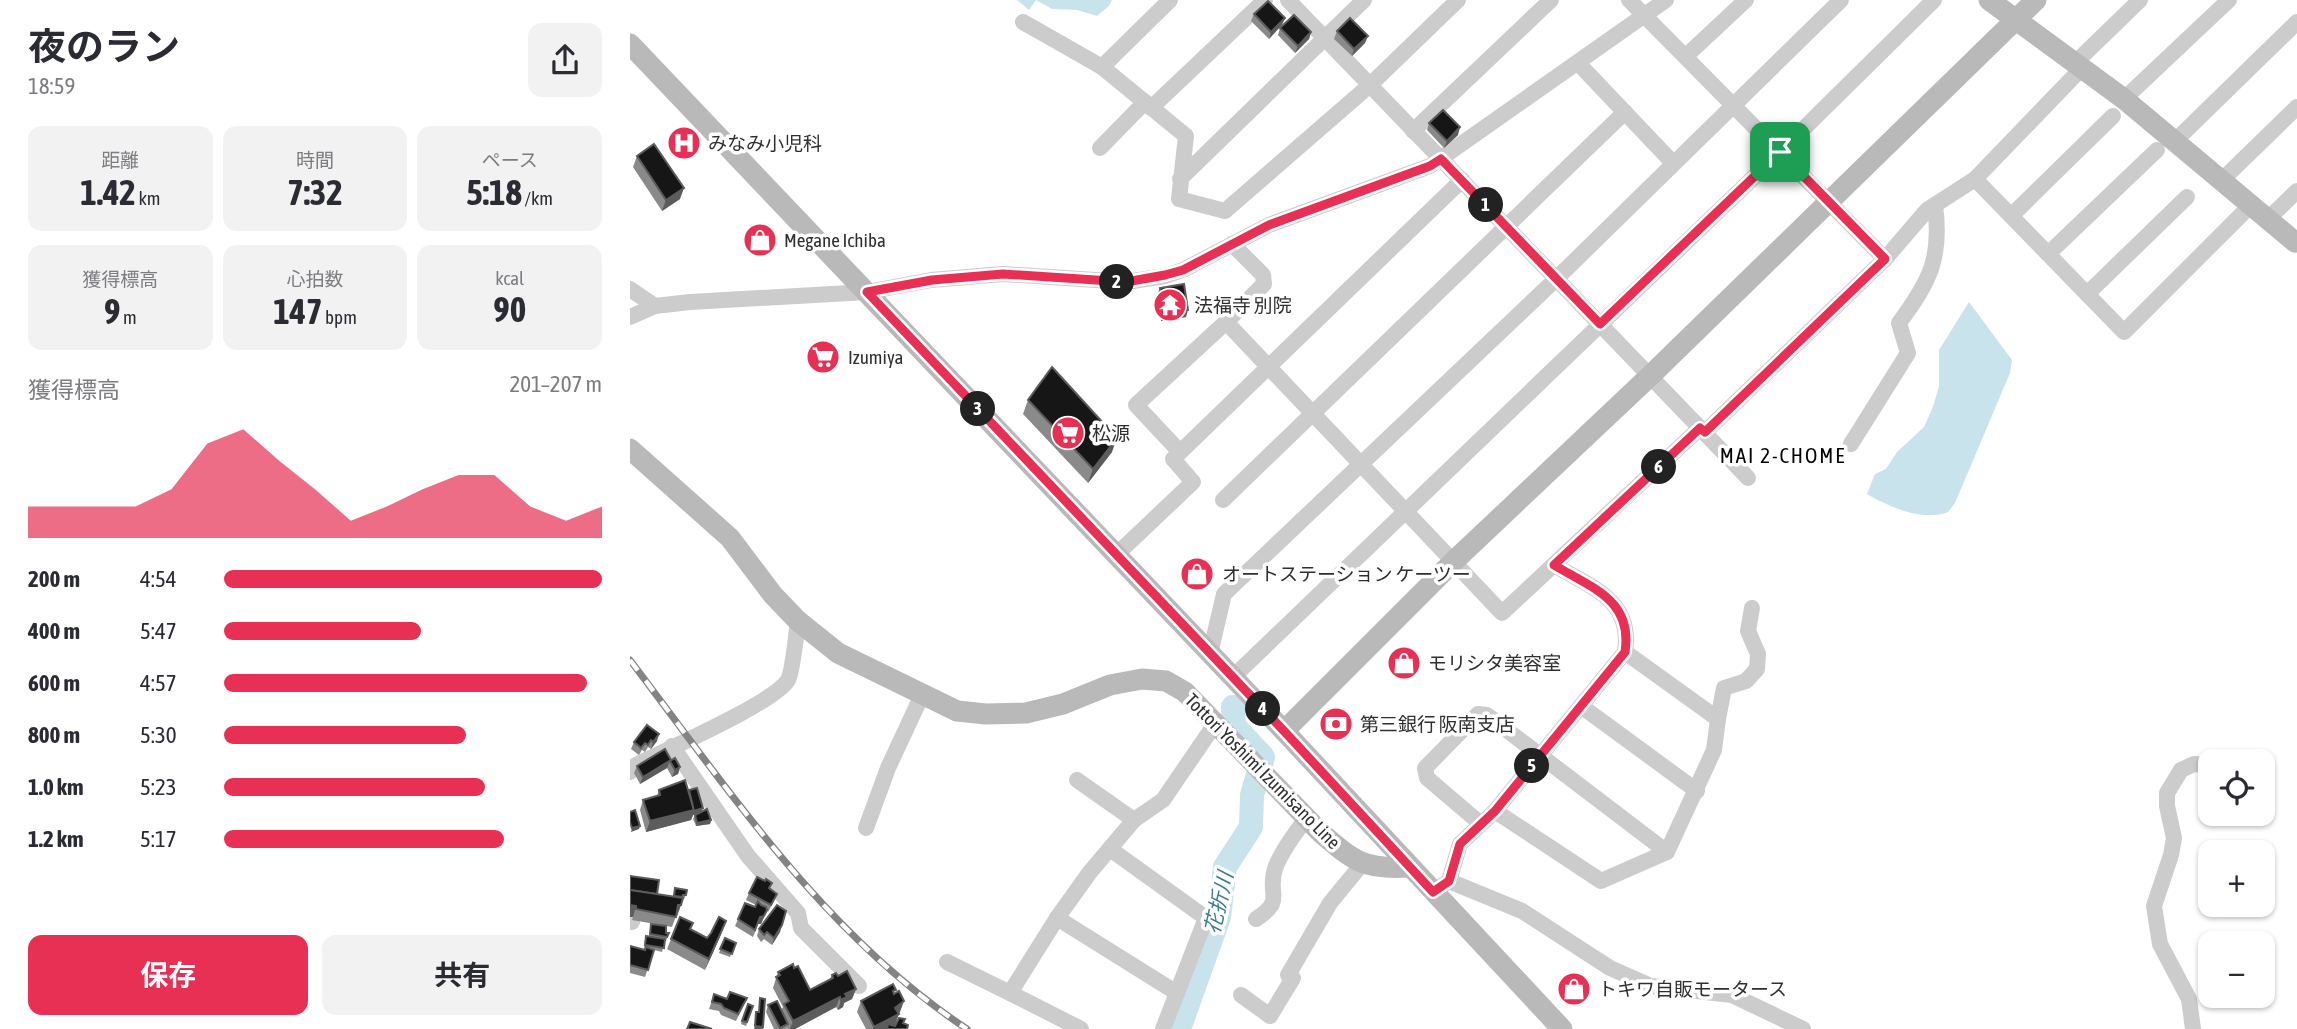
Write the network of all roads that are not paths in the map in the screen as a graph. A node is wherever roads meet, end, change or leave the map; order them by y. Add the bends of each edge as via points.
1 (1170, 0) edge
2 (1265, 0) edge
3 (1288, 0) edge
4 (1364, 0) edge
5 (1458, 0) edge
6 (1551, 0) edge
7 (1629, 0) edge
8 (1667, 0) edge
9 (1746, 0) edge
10 (1841, 0) edge
11 (1934, 0) edge
12 (1989, 0) edge
13 (2036, 0) edge
14 (2140, 0) edge
15 (2229, 0) edge
16 (1644, 16) junction
17 (2015, 20) junction
18 (1023, 22) dead end
19 (2297, 22) edge
20 (1324, 37) junction
21 (632, 52) edge
22 (1686, 56) junction
23 (1578, 63) junction
24 (2078, 66) junction
25 (1102, 67) junction
26 (1370, 85) junction
27 (1148, 105) junction
28 (1733, 105) junction
29 (2297, 107) edge
30 (2119, 108) junction
31 (1625, 113) junction
32 (1413, 131) junction
33 (2166, 145) junction
34 (1100, 148) dead end
35 (1780, 152) junction
36 (1441, 159) junction
37 (1673, 163) junction
38 (1180, 179) junction
39 (1975, 179) junction
40 (1462, 180) junction
41 (2222, 180) junction
42 (2297, 191) edge
43 (2187, 197) dead end
44 (1829, 201) junction
45 (1935, 205) junction
46 (2260, 212) junction
47 (2011, 216) junction
48 (1507, 227) junction
49 (2297, 241) edge
50 (1232, 244) junction
51 (2048, 254) junction
52 (1885, 259) junction
53 (1556, 279) junction
54 (630, 289) edge
55 (867, 292) junction
56 (2087, 294) junction
57 (655, 306) junction
58 (630, 317) edge
59 (1226, 322) junction
60 (1600, 324) junction
61 (1268, 366) junction
62 (1651, 375) junction
63 (1313, 413) junction
64 (1703, 430) junction
65 (1851, 444) dead end
66 (630, 449) edge
67 (1180, 452) junction
68 (1362, 465) junction
69 (1748, 478) dead end
70 (1223, 500) dead end
71 (1405, 510) junction
72 (1116, 555) junction
73 (1454, 561) junction
74 (1554, 565) junction
75 (1752, 608) dead end
76 (798, 621) junction
77 (1625, 652) junction
78 (1210, 654) junction
79 (1233, 677) junction
80 (922, 695) junction
81 (1581, 706) junction
82 (1718, 719) junction
83 (1214, 724) junction
84 (1284, 731) junction
85 (672, 747) junction
86 (1540, 756) junction
87 (2198, 764) edge
88 (630, 772) edge
89 (1077, 780) dead end
90 (1697, 791) junction
91 (1495, 811) junction
92 (1306, 819) junction
93 (1134, 820) junction
94 (1481, 824) junction
95 (866, 828) dead end
96 (1110, 849) junction
97 (1667, 852) junction
98 (1362, 864) junction
99 (1409, 867) junction
100 (1441, 886) junction
101 (1057, 918) junction
102 (1256, 919) dead end
103 (947, 962) dead end
104 (859, 986) dead end
105 (1010, 993) junction
106 (1177, 993) junction
107 (1241, 995) dead end
108 (1081, 1029) edge
109 (1163, 1029) edge
110 (1562, 1029) edge
111 (1802, 1029) edge
112 (2193, 1029) edge

1 - 25 street
2 - 27 street
3 - 20 street
4 - 20 street
5 - 26 street
6 - 32 street
7 - 16 street
8 - 16 street
9 - 22 street
10 - 28 street
11 - 35 street
12 - 17 main road
13 - 17 main road
14 - 24 street
15 - 30 street
16 - 22 street
16 - 23 street
17 - 24 main road
17 - 44 main road
18 - 25 street
19 - 33 street
20 - 26 street
20 - 38 street
21 - 55 main road
22 - 28 street
23 - 31 street
23 - 36 street
24 - 30 main road
24 - 39 street
25 - 27 street
26 - 32 street
26 - 38 street via 1225,211 1179,199
27 - 34 street
27 - 38 street via 1186,136
28 - 35 street
28 - 37 street
29 - 41 street
30 - 33 main road
30 - 47 street
31 - 37 street
31 - 48 street
32 - 36 street
33 - 41 main road
33 - 51 street
35 - 44 street
35 - 60 street
36 - 40 street
36 - 50 street via 1269,225
37 - 53 street
39 - 45 street
39 - 47 street
40 - 48 street
40 - 61 street
41 - 46 main road
42 - 46 street
43 - 56 street
44 - 52 street
44 - 62 main road
45 - 52 street
45 - 65 street via 1938,241 1933,265 1923,290 1899,323 1908,353
46 - 49 main road
46 - 56 street via 2124,332
47 - 51 street
48 - 53 street
48 - 63 street
50 - 55 street via 1183,270 1126,282 1003,274
50 - 59 street via 1263,275 1264,284
51 - 56 street
52 - 64 street
53 - 60 street
53 - 68 street
54 - 57 street
55 - 57 street
55 - 72 main road
57 - 58 street
59 - 61 street
59 - 67 street via 1136,405
60 - 62 street
60 - 71 street
61 - 63 street
61 - 67 street
62 - 64 street
62 - 73 main road
63 - 68 street
63 - 70 street
64 - 69 street
64 - 74 street
66 - 76 main road, Tottori Yoshimi Izumisano Line via 730,538
67 - 72 street via 1173,459 1193,482
68 - 71 street
68 - 78 street via 1224,594
71 - 73 street
71 - 79 street
72 - 78 main road
73 - 74 street via 1502,613
73 - 84 main road
74 - 77 street via 1612,600 1627,638
75 - 82 street via 1748,631 1758,654 1757,668 1746,681 1724,688
76 - 80 main road, Tottori Yoshimi Izumisano Line via 838,653
76 - 85 street via 789,679 777,691
77 - 81 street
77 - 82 street
78 - 79 main road
79 - 84 main road
80 - 83 main road, Tottori Yoshimi Izumisano Line via 957,711 1026,713 1110,685 1142,679 1166,681 1185,692
80 - 95 street
81 - 86 street
81 - 90 street
82 - 90 street via 1714,750
83 - 92 main road, Tottori Yoshimi Izumisano Line
83 - 93 street via 1163,800
84 - 99 main road
85 - 88 street
85 - 104 street via 748,856 798,913 801,928
86 - 91 street
86 - 94 street via 1487,715 1478,715 1425,768 1427,778
86 - 97 street
87 - 112 street via 2181,770 2167,793 2174,838 2154,906 2160,944 2189,999
89 - 93 street
90 - 97 street
91 - 94 street
91 - 97 street via 1601,881
92 - 98 main road, Tottori Yoshimi Izumisano Line
92 - 102 street via 1277,865 1273,903
93 - 96 street
94 - 100 street via 1460,844
96 - 101 street
96 - 106 street via 1206,918
98 - 99 main road, Tottori Yoshimi Izumisano Line via 1383,869
98 - 107 street via 1314,926 1288,975 1293,978 1270,1016
99 - 100 main road
100 - 110 main road
100 - 111 street via 1522,911 1610,968 1651,986 1732,995
101 - 105 street
101 - 106 street
103 - 105 street
105 - 108 street
106 - 109 street

